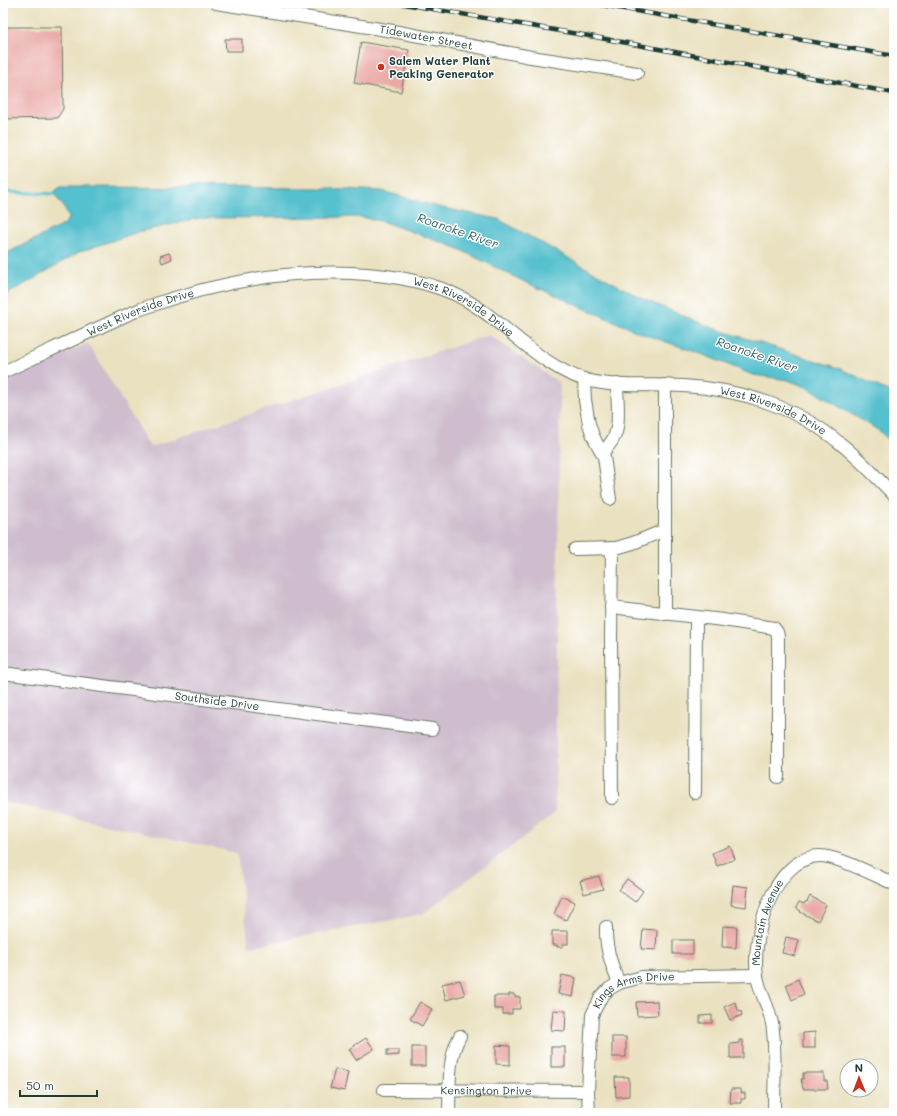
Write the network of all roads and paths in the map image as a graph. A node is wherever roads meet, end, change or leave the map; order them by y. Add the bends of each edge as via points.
1 (216, 3) edge
2 (637, 73) dead end
3 (3, 372) edge
4 (584, 379) junction
5 (617, 384) junction
6 (665, 385) junction
7 (602, 453) junction
8 (894, 495) edge
9 (610, 499) dead end
10 (665, 530) junction
11 (612, 548) junction
12 (575, 549) dead end
13 (611, 607) junction
14 (665, 614) junction
15 (696, 617) junction
16 (3, 673) edge
17 (432, 729) dead end
18 (778, 776) dead end
19 (695, 793) dead end
20 (612, 798) dead end
21 (894, 884) edge
22 (606, 927) dead end
23 (757, 975) junction
24 (619, 983) junction
25 (460, 1036) dead end
26 (384, 1090) dead end
27 (450, 1090) junction
28 (588, 1091) junction
29 (449, 1113) edge
30 (589, 1113) edge
31 (774, 1113) edge

1 - 2 street, Tidewater Street
3 - 4 street, West Riverside Drive via 139,310 176,297 268,277 344,273 376,274 422,282 457,295 495,319 557,367
4 - 5 street, West Riverside Drive
4 - 7 street via 589,424
5 - 6 street, West Riverside Drive
5 - 7 street via 616,433
6 - 8 street, West Riverside Drive via 742,394 781,407 823,430 841,444
6 - 10 street
7 - 9 street
10 - 11 street via 633,544
10 - 14 street
11 - 12 street
11 - 13 street
13 - 14 street
13 - 20 street
14 - 15 street
15 - 18 street via 774,628 777,632
15 - 19 street
16 - 17 street, Southside Drive
21 - 23 street, Mountain Avenue via 837,859 822,856 803,860 783,878 766,907 756,948
22 - 24 street via 608,954
23 - 24 street, Kings Arms Drive via 642,977
23 - 31 street, Mountain Avenue via 774,1032
24 - 28 street, Kings Arms Drive via 601,997 592,1015
25 - 27 street via 452,1055
26 - 27 street, Kensington Drive
27 - 28 street, Kensington Drive
27 - 29 street
28 - 30 street, Kings Arms Drive

